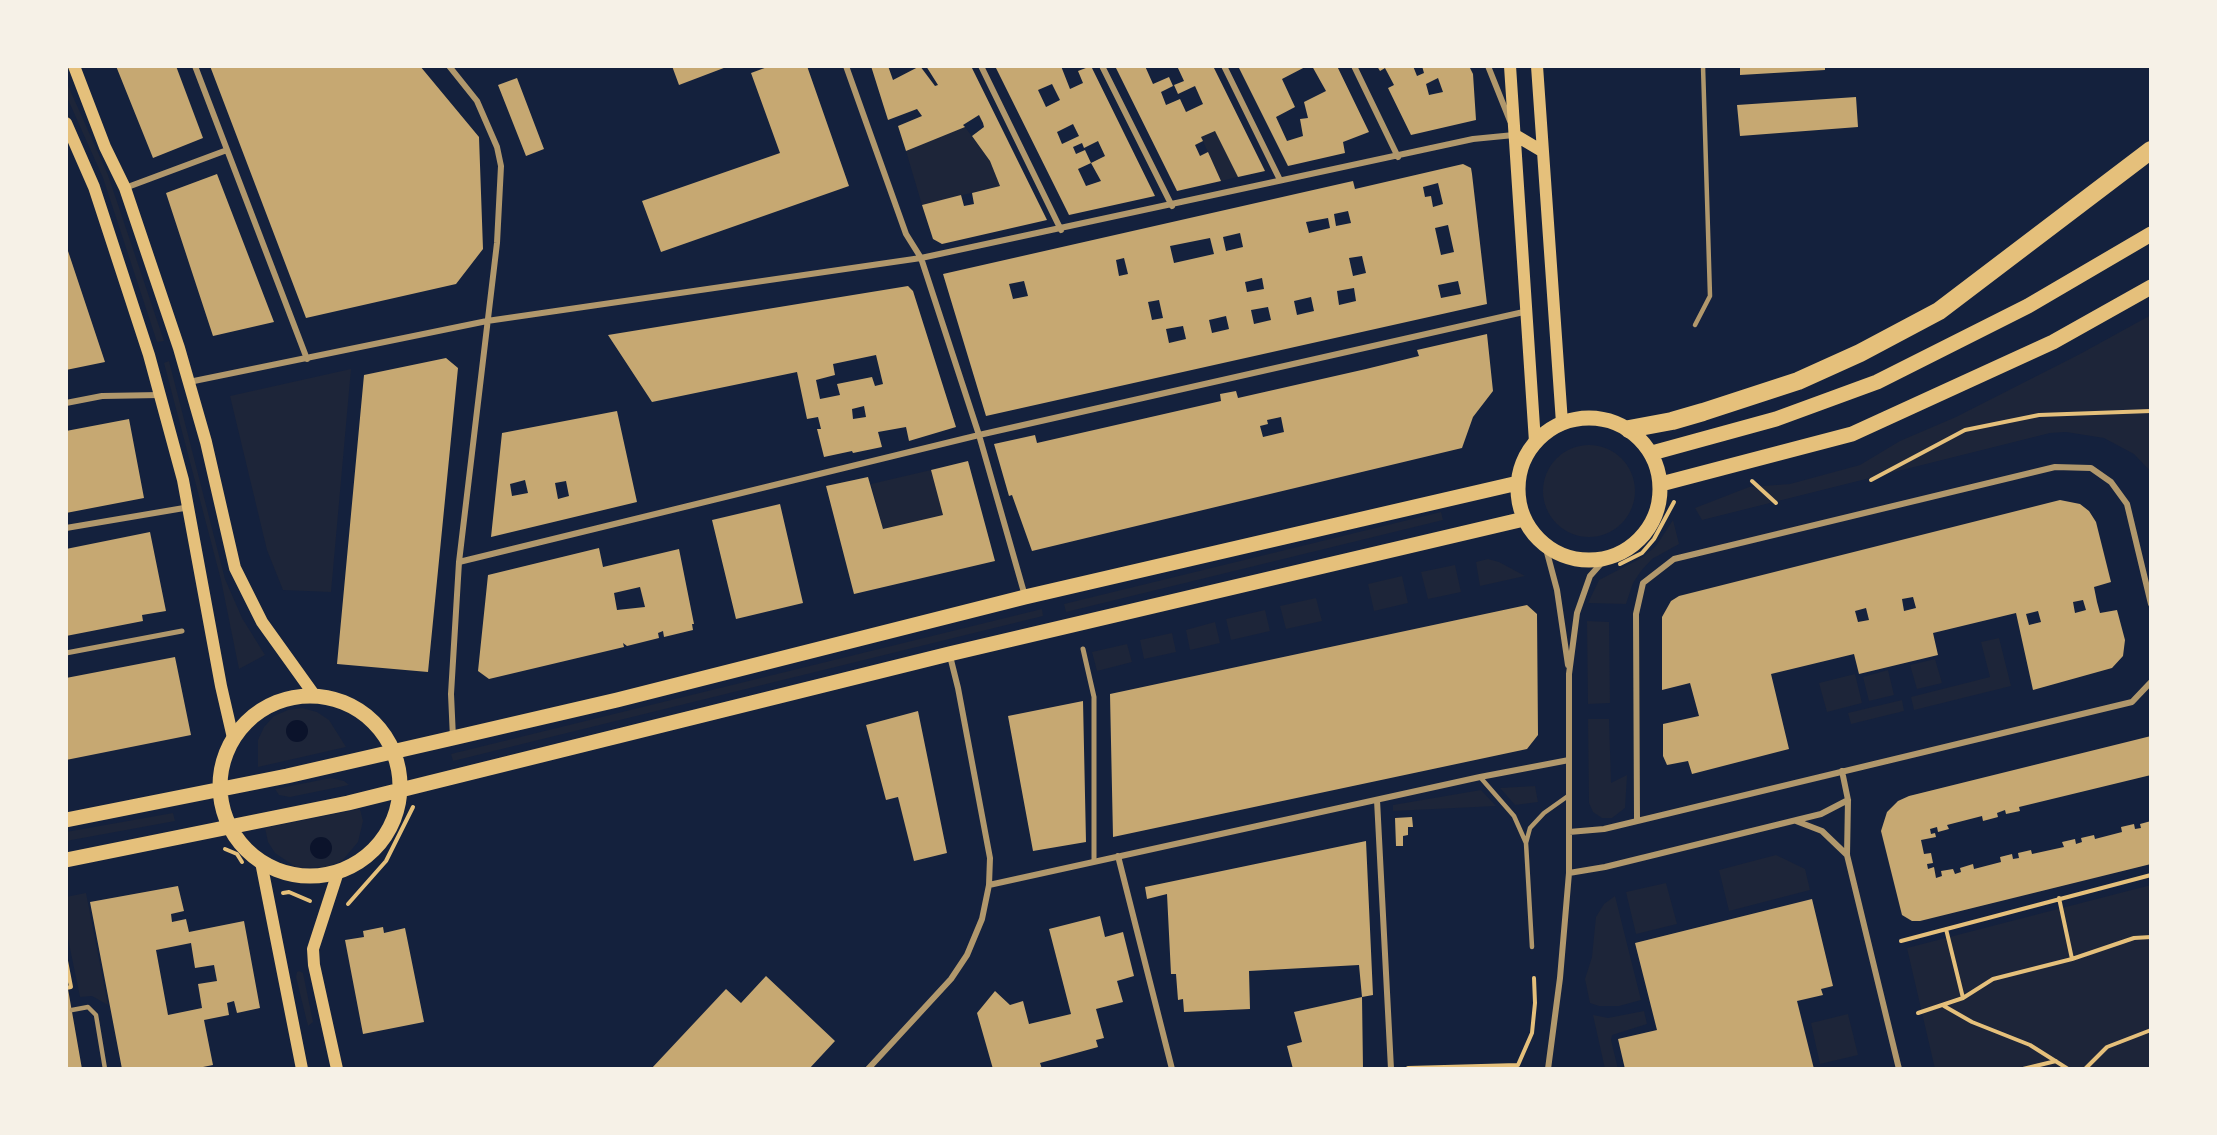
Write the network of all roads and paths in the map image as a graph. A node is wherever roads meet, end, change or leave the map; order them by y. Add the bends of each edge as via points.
1 (74, 66) edge
2 (195, 66) edge
3 (449, 66) edge
4 (846, 66) edge
5 (981, 66) edge
6 (1102, 66) edge
7 (1224, 66) edge
8 (1354, 66) edge
9 (1488, 66) edge
10 (1510, 66) edge
11 (1537, 66) edge
12 (1703, 66) edge
13 (66, 123) edge
14 (1515, 135) junction
15 (227, 150) junction
16 (2151, 150) edge
17 (1542, 151) junction
18 (1398, 157) junction
19 (1280, 180) junction
20 (125, 188) junction
21 (1172, 206) junction
22 (1061, 230) junction
23 (2151, 234) edge
24 (921, 258) junction
25 (2151, 287) edge
26 (1528, 311) junction
27 (487, 321) junction
28 (1695, 325) dead end
29 (307, 359) junction
30 (189, 382) junction
31 (160, 395) junction
32 (66, 403) edge
33 (2151, 411) edge
34 (1562, 423) junction
35 (1629, 429) junction
36 (979, 435) junction
37 (1535, 442) junction
38 (1652, 453) junction
39 (1750, 479) dead end
40 (1871, 480) dead end
41 (1518, 483) junction
42 (1661, 484) junction
43 (1678, 498) dead end
44 (1776, 503) dead end
45 (190, 506) junction
46 (1524, 519) junction
47 (66, 528) edge
48 (1545, 545) junction
49 (1606, 558) junction
50 (459, 562) junction
51 (1590, 576) junction
52 (1025, 597) junction
53 (2151, 604) edge
54 (182, 631) dead end
55 (1083, 650) dead end
56 (66, 653) edge
57 (949, 654) junction
58 (1569, 674) junction
59 (2151, 682) edge
60 (315, 696) junction
61 (233, 738) junction
62 (453, 738) junction
63 (394, 751) junction
64 (1569, 760) junction
65 (1842, 771) junction
66 (1480, 777) junction
67 (219, 789) junction
68 (401, 790) junction
69 (1568, 796) junction
70 (1377, 800) junction
71 (1848, 800) junction
72 (66, 820) edge
73 (1637, 820) junction
74 (1795, 820) junction
75 (230, 827) junction
76 (1569, 832) junction
77 (1526, 843) junction
78 (1847, 855) junction
79 (1118, 856) junction
80 (66, 860) edge
81 (1094, 861) junction
82 (261, 862) junction
83 (338, 872) junction
84 (1569, 873) junction
85 (2151, 875) edge
86 (989, 885) junction
87 (2059, 898) junction
88 (1946, 928) junction
89 (2151, 937) edge
90 (1901, 940) dead end
91 (1532, 947) dead end
92 (2072, 959) junction
93 (66, 961) edge
94 (1534, 978) dead end
95 (66, 988) edge
96 (1963, 998) junction
97 (1944, 1006) junction
98 (72, 1010) dead end
99 (1918, 1013) dead end
100 (2151, 1030) edge
101 (2056, 1061) junction
102 (1408, 1068) edge
103 (105, 1069) edge
104 (302, 1069) edge
105 (337, 1069) edge
106 (868, 1069) edge
107 (1172, 1069) edge
108 (1391, 1069) edge
109 (1548, 1069) edge
110 (1899, 1069) edge
111 (2023, 1069) edge
112 (2068, 1069) edge
113 (2085, 1069) edge

1 - 20 main road
2 - 15 street
3 - 27 street via 477,101 501,166
4 - 24 street via 906,234
5 - 22 street
6 - 21 street
7 - 19 street
8 - 18 street
9 - 14 street
10 - 14 main road
11 - 17 main road
12 - 28 lane via 1710,296
13 - 31 main road via 94,187
14 - 17 main road
14 - 18 street via 1473,139
14 - 26 main road
15 - 20 street
15 - 29 street
16 - 35 highway via 1939,311 1798,381 1672,421
17 - 34 main road
18 - 19 street
19 - 21 street
20 - 30 main road
21 - 22 street
22 - 24 street
23 - 38 main road via 2028,306 1878,382 1776,419
24 - 27 street
24 - 36 street
25 - 42 main road via 2053,342 1852,434
26 - 36 street
26 - 37 main road
27 - 29 street
27 - 50 street
29 - 30 street
30 - 60 main road via 235,568 262,622
31 - 32 street via 102,396
31 - 45 main road
33 - 40 path via 2039,415 1965,430
34 - 35 main road via 1591,417
34 - 37 main road
35 - 38 main road
36 - 50 street
36 - 52 street
37 - 41 main road
38 - 42 main road
39 - 44 path
41 - 46 main road
41 - 52 main road
42 - 49 main road via 1660,504 1652,523 1625,551
43 - 51 path via 1641,553 1597,577
45 - 47 street
45 - 61 main road
46 - 48 main road
46 - 57 main road
48 - 49 main road via 1574,558
48 - 58 street via 1557,590
49 - 51 street
50 - 62 street via 451,694
51 - 58 street via 1577,613
52 - 62 main road
53 - 73 street via 2127,504 2111,482 2091,468 2055,467 1674,559 1643,583 1636,614
54 - 56 street
55 - 81 street via 1094,697
57 - 68 main road
57 - 86 street via 986,830
58 - 64 street
59 - 65 street via 2133,702
60 - 61 main road via 291,698 268,706 249,719
60 - 63 main road via 340,700 362,712 381,729
61 - 67 main road via 223,761
62 - 63 main road
63 - 67 main road
63 - 68 main road
64 - 66 street
64 - 69 street
65 - 71 street
65 - 73 street
66 - 70 street
66 - 77 lane via 1514,816
67 - 72 main road
67 - 75 main road
68 - 75 main road
68 - 83 main road via 395,819 381,843 362,861
69 - 76 street
69 - 77 lane via 1530,828
70 - 79 street
70 - 108 street
71 - 74 street via 1821,814
71 - 78 street
73 - 76 street via 1604,829
74 - 78 street via 1822,831
74 - 84 street
75 - 80 main road
75 - 82 main road via 244,848
76 - 84 street
77 - 91 lane
78 - 110 street
79 - 81 street
79 - 107 street
81 - 86 street
82 - 83 main road via 312,877
82 - 104 main road
83 - 105 main road via 313,949
84 - 109 street
85 - 87 path
86 - 106 street via 982,919 957,971
87 - 88 path
87 - 92 path
88 - 90 path
88 - 96 path
89 - 92 path via 2134,938
92 - 96 path via 1993,979
93 - 95 path via 71,987
94 - 102 path via 1532,1033 1518,1065
96 - 97 path
97 - 99 path
97 - 101 path
98 - 103 lane via 88,1007 96,1015
100 - 113 path via 2107,1047
101 - 111 path
101 - 112 path

